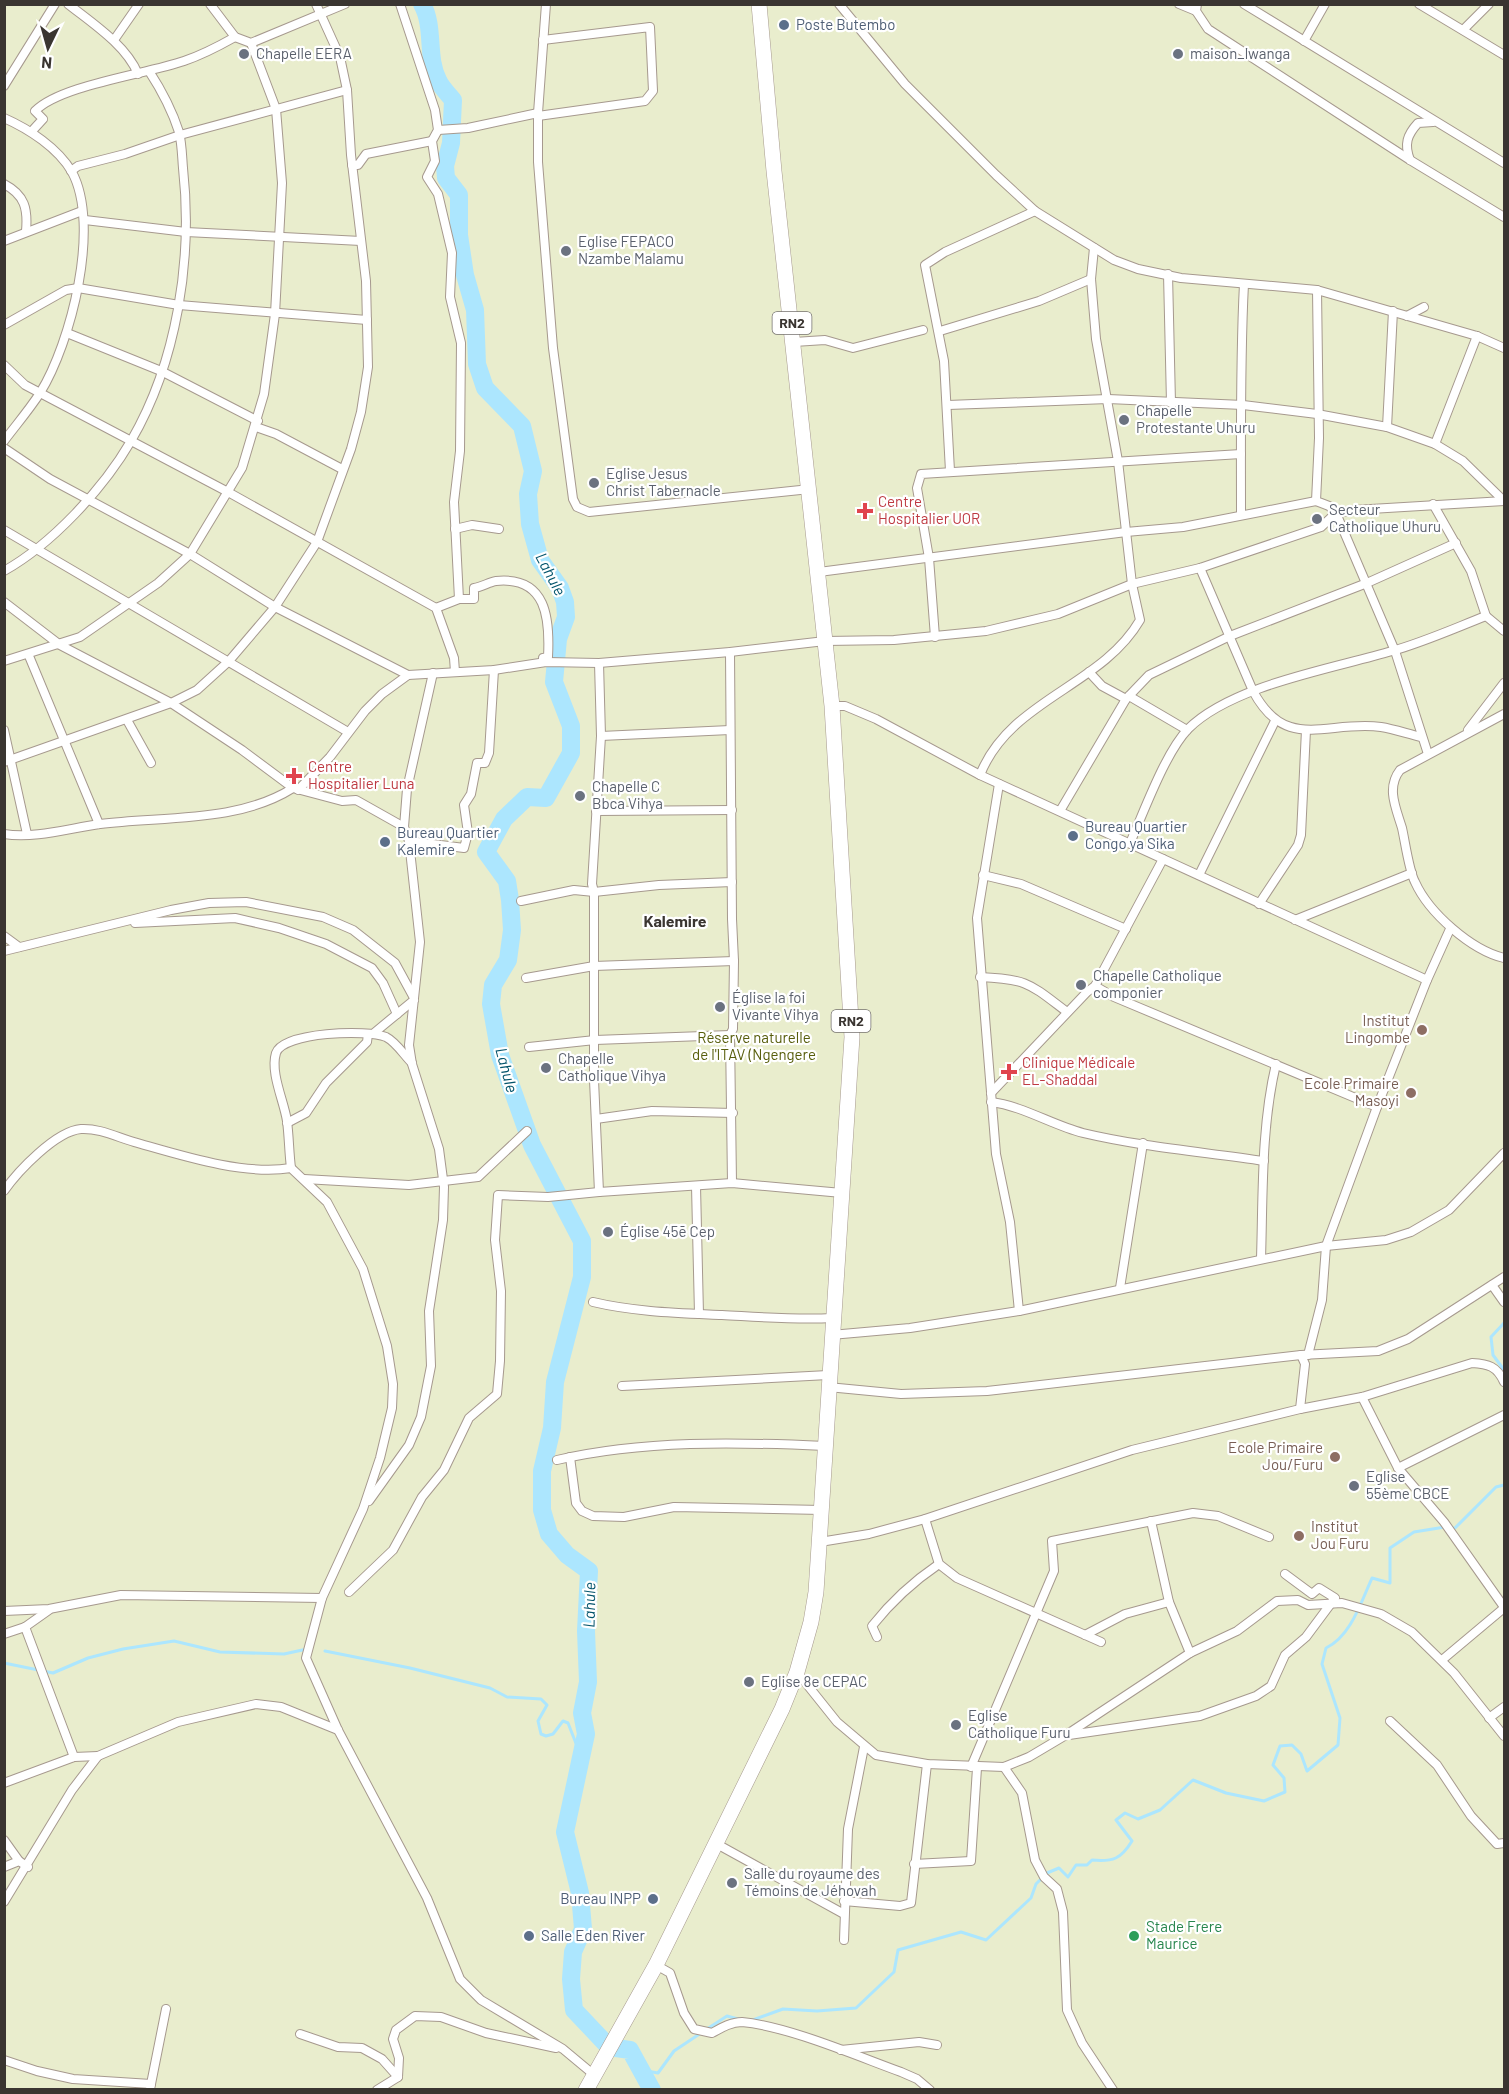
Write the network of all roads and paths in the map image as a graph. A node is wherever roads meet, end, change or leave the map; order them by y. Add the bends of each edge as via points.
1 (55, 4) edge
2 (68, 4) edge
3 (139, 4) edge
4 (210, 4) edge
5 (316, 4) edge
6 (345, 4) edge
7 (400, 4) edge
8 (546, 4) edge
9 (759, 4) edge
10 (839, 4) edge
11 (1179, 4) edge
12 (1244, 4) edge
13 (1325, 4) edge
14 (1419, 4) edge
15 (1489, 4) edge
16 (1196, 8) edge
17 (320, 14) junction
18 (1463, 30) junction
19 (235, 37) junction
20 (114, 40) junction
21 (543, 40) junction
22 (1304, 41) junction
23 (250, 43) junction
24 (1504, 56) edge
25 (149, 71) junction
26 (138, 74) junction
27 (4, 86) edge
28 (347, 90) junction
29 (276, 109) junction
30 (538, 115) junction
31 (5, 120) edge
32 (1434, 122) junction
33 (438, 130) junction
34 (32, 131) junction
35 (180, 135) junction
36 (432, 141) junction
37 (1410, 160) junction
38 (1504, 163) edge
39 (352, 165) junction
40 (72, 171) junction
41 (4, 184) edge
42 (1035, 211) junction
43 (83, 215) junction
44 (1504, 217) edge
45 (26, 231) junction
46 (186, 232) junction
47 (280, 237) junction
48 (4, 241) edge
49 (361, 241) junction
50 (1094, 248) junction
51 (1168, 274) junction
52 (1091, 279) junction
53 (1244, 284) junction
54 (78, 288) junction
55 (1317, 290) junction
56 (179, 305) junction
57 (1424, 308) dead end
58 (1394, 311) junction
59 (275, 314) junction
60 (1407, 316) junction
61 (367, 320) junction
62 (4, 325) edge
63 (923, 330) dead end
64 (940, 331) junction
65 (67, 333) junction
66 (1477, 336) junction
67 (794, 342) junction
68 (1504, 348) edge
69 (4, 364) edge
70 (161, 371) junction
71 (41, 392) junction
72 (1108, 399) junction
73 (1171, 403) junction
74 (948, 405) junction
75 (1243, 405) junction
76 (1317, 414) junction
77 (257, 424) junction
78 (1387, 427) junction
79 (4, 441) edge
80 (131, 441) junction
81 (1435, 444) junction
82 (4, 448) edge
83 (1241, 454) junction
84 (1118, 460) junction
85 (342, 470) junction
86 (950, 471) junction
87 (810, 489) junction
88 (228, 492) junction
89 (87, 500) junction
90 (1316, 501) junction
91 (1504, 501) edge
92 (1433, 504) junction
93 (1336, 513) junction
94 (1240, 514) junction
95 (455, 529) junction
96 (499, 529) dead end
97 (4, 530) edge
98 (1126, 532) junction
99 (317, 542) junction
100 (1456, 543) junction
101 (38, 548) junction
102 (190, 554) junction
103 (929, 558) junction
104 (1200, 568) junction
105 (4, 571) edge
106 (819, 572) junction
107 (1367, 583) junction
108 (1132, 584) junction
109 (459, 598) junction
110 (4, 602) edge
111 (129, 603) junction
112 (275, 607) junction
113 (436, 608) junction
114 (1486, 616) junction
115 (1504, 631) edge
116 (1230, 636) junction
117 (935, 637) junction
118 (825, 641) junction
119 (60, 645) junction
120 (1395, 651) junction
121 (730, 652) junction
122 (29, 656) junction
123 (4, 661) edge
124 (229, 661) junction
125 (545, 662) junction
126 (599, 663) junction
127 (495, 670) junction
128 (455, 672) junction
129 (1089, 672) junction
130 (433, 673) junction
131 (408, 675) junction
132 (1504, 683) edge
133 (1253, 691) junction
134 (1127, 698) junction
135 (171, 703) junction
136 (831, 706) junction
137 (1504, 714) edge
138 (127, 720) junction
139 (1275, 721) junction
140 (4, 730) edge
141 (730, 730) junction
142 (1187, 730) junction
143 (1306, 730) junction
144 (348, 732) junction
145 (1466, 733) junction
146 (601, 736) junction
147 (1421, 737) junction
148 (65, 742) junction
149 (1428, 754) junction
150 (9, 761) edge
151 (151, 763) dead end
152 (980, 775) junction
153 (999, 784) junction
154 (296, 789) junction
155 (732, 810) junction
156 (596, 811) junction
157 (1060, 812) junction
158 (99, 824) junction
159 (404, 827) junction
160 (4, 834) edge
161 (27, 834) junction
162 (409, 841) junction
163 (1130, 843) junction
164 (1163, 859) junction
165 (1412, 873) junction
166 (983, 875) junction
167 (1199, 875) junction
168 (732, 882) junction
169 (594, 892) junction
170 (521, 901) dead end
171 (1259, 904) junction
172 (1294, 920) junction
173 (116, 924) junction
174 (1126, 929) junction
175 (1450, 929) junction
176 (4, 936) edge
177 (19, 947) junction
178 (4, 951) edge
179 (1504, 958) edge
180 (734, 961) junction
181 (594, 966) junction
182 (980, 977) junction
183 (526, 978) dead end
184 (1427, 980) junction
185 (1095, 986) junction
186 (414, 1000) junction
187 (1067, 1012) junction
188 (397, 1014) junction
189 (371, 1033) junction
190 (730, 1035) junction
191 (595, 1040) junction
192 (529, 1047) dead end
193 (412, 1064) junction
194 (1276, 1064) junction
195 (991, 1098) junction
196 (1377, 1107) junction
197 (733, 1113) junction
198 (596, 1119) junction
199 (287, 1123) junction
200 (527, 1131) dead end
201 (1143, 1143) junction
202 (1504, 1153) edge
203 (1264, 1161) junction
204 (291, 1168) junction
205 (304, 1179) junction
206 (443, 1181) junction
207 (732, 1184) junction
208 (696, 1186) junction
209 (4, 1191) edge
210 (599, 1192) junction
211 (842, 1193) junction
212 (1326, 1246) junction
213 (1261, 1259) junction
214 (1504, 1277) edge
215 (1492, 1285) junction
216 (1120, 1287) junction
217 (593, 1302) dead end
218 (1504, 1302) edge
219 (1019, 1311) junction
220 (699, 1314) junction
221 (832, 1318) junction
222 (831, 1335) junction
223 (1301, 1355) junction
224 (828, 1381) junction
225 (1504, 1382) edge
226 (622, 1386) dead end
227 (1362, 1397) junction
228 (1300, 1409) junction
229 (1504, 1415) edge
230 (825, 1446) junction
231 (570, 1457) junction
232 (557, 1460) dead end
233 (1398, 1468) junction
234 (363, 1509) junction
235 (822, 1510) junction
236 (925, 1519) junction
237 (1151, 1521) junction
238 (1269, 1537) dead end
239 (820, 1542) junction
240 (939, 1564) junction
241 (1284, 1574) dead end
242 (349, 1592) dead end
243 (322, 1598) junction
244 (1169, 1602) junction
245 (1334, 1602) junction
246 (1504, 1607) edge
247 (50, 1609) junction
248 (4, 1611) edge
249 (1035, 1611) junction
250 (25, 1627) junction
251 (4, 1634) edge
252 (1085, 1635) junction
253 (877, 1637) dead end
254 (1101, 1642) dead end
255 (1190, 1653) junction
256 (1442, 1660) junction
257 (797, 1672) junction
258 (1504, 1707) edge
259 (1489, 1718) junction
260 (1390, 1721) dead end
261 (338, 1730) junction
262 (1065, 1735) junction
263 (1504, 1736) edge
264 (864, 1747) junction
265 (74, 1756) junction
266 (98, 1756) junction
267 (927, 1764) junction
268 (1004, 1767) junction
269 (974, 1768) junction
270 (4, 1783) edge
271 (4, 1840) edge
272 (715, 1843) junction
273 (1504, 1843) edge
274 (19, 1861) junction
275 (914, 1864) junction
276 (4, 1867) edge
277 (28, 1867) junction
278 (844, 1901) junction
279 (4, 1902) edge
280 (844, 1914) junction
281 (844, 1940) dead end
282 (656, 1965) junction
283 (166, 2009) dead end
284 (300, 2034) dead end
285 (937, 2045) dead end
286 (563, 2049) junction
287 (838, 2050) junction
288 (4, 2060) edge
289 (594, 2074) junction
290 (398, 2077) junction
291 (150, 2087) edge
292 (377, 2090) edge
293 (586, 2090) edge
294 (930, 2090) edge
295 (1113, 2090) edge

1 - 27 street
2 - 20 street
3 - 20 street
4 - 19 street
5 - 17 street
6 - 17 street
7 - 33 street
8 - 21 street
9 - 67 highway, RN2
10 - 42 street via 905,84
11 - 16 street
12 - 22 street
13 - 22 street
14 - 18 street
15 - 18 street
16 - 37 street via 1208,29
17 - 23 street
17 - 28 street via 340,57
18 - 24 street
19 - 23 street
19 - 25 street via 186,61
20 - 26 street
21 - 30 street
21 - 30 street via 650,27 653,92 645,101
22 - 32 street
23 - 29 street
25 - 26 street
25 - 35 street via 164,95
26 - 34 street via 41,105 35,111 43,119
28 - 29 street
28 - 39 street
29 - 35 street
29 - 47 street via 282,165
30 - 33 street
30 - 87 street via 541,226 577,507 589,512
31 - 34 street
32 - 37 street via 1418,123 1410,132 1406,143
32 - 38 street
33 - 36 street
34 - 40 street
35 - 40 street
35 - 46 street
36 - 39 street via 366,154 358,165
36 - 95 street via 435,161 427,177 438,194 452,253 450,297 461,342
37 - 44 street
39 - 49 street
40 - 43 street
41 - 45 street via 23,198
42 - 50 street
42 - 64 street via 924,265
43 - 45 street
43 - 46 street
43 - 54 street
45 - 48 street
46 - 47 street
46 - 56 street
47 - 49 street
47 - 59 street
49 - 61 street
50 - 51 street via 1138,269
50 - 52 street
51 - 53 street
51 - 73 street
52 - 64 street via 1022,307
52 - 72 street via 1096,339
53 - 55 street
53 - 75 street via 1240,345
54 - 56 street
54 - 62 street via 66,290
54 - 65 street
55 - 58 street
55 - 76 street
56 - 59 street
56 - 70 street
57 - 60 street
58 - 60 street
58 - 78 street
59 - 61 street
59 - 77 street
60 - 66 street
61 - 85 street via 368,367 362,404
63 - 67 street via 853,348 825,340
64 - 74 street
65 - 70 street
65 - 71 street
66 - 68 street
66 - 81 street
67 - 87 highway, RN2
69 - 71 street via 25,385
70 - 77 street
70 - 80 street
71 - 79 street
71 - 80 street
72 - 73 street
72 - 74 street
72 - 84 street
73 - 75 street
74 - 86 street
75 - 76 street
75 - 83 street
76 - 78 street
76 - 90 street
77 - 85 street
77 - 88 street via 243,468
78 - 81 street
80 - 88 street
80 - 89 street
81 - 91 street via 1463,460
82 - 89 street
83 - 84 street
83 - 94 street
84 - 86 street
84 - 98 street
85 - 99 street
86 - 103 street via 921,474 917,482
87 - 106 highway, RN2
88 - 99 street
88 - 102 street
89 - 101 street
89 - 102 street
90 - 93 street
90 - 94 street
91 - 92 street
92 - 93 street
92 - 100 street
93 - 104 street via 1321,527
93 - 107 street
94 - 98 street via 1183,527
95 - 96 street via 472,525
95 - 109 street
97 - 101 street
98 - 103 street
98 - 108 street
99 - 112 street
99 - 113 street
100 - 107 street
100 - 114 street via 1471,571
101 - 105 street
101 - 111 street
102 - 111 street
102 - 112 street
103 - 106 street
103 - 117 street
104 - 108 street
104 - 116 street
106 - 118 highway, RN2
107 - 116 street
107 - 120 street
108 - 117 street via 1058,614
108 - 129 street via 1140,620 1129,637
109 - 113 street
109 - 125 street via 474,599 474,588 494,581 535,590 547,614
110 - 119 street
111 - 119 street via 80,637
111 - 124 street
112 - 124 street
112 - 131 street
113 - 128 street via 454,658
114 - 115 street
114 - 120 street
116 - 133 street
116 - 134 street via 1149,675
117 - 118 street
118 - 121 street
118 - 136 highway, RN2
119 - 122 street
119 - 135 street
120 - 133 street
120 - 147 street
121 - 126 street
121 - 141 street
122 - 123 street
122 - 148 street
124 - 135 street via 197,690
124 - 144 street
125 - 126 street
125 - 127 street
126 - 146 street
127 - 128 street
127 - 162 street via 489,753 486,763 477,763 471,794 464,805 468,833 464,848
128 - 130 street
129 - 134 street via 1102,686
129 - 152 street via 1015,723
130 - 131 street
130 - 159 street via 407,789
131 - 144 street via 382,694
132 - 145 street
133 - 139 street
133 - 142 street via 1209,712
134 - 142 street
134 - 157 street
135 - 138 street
135 - 154 street
136 - 152 street via 845,706 876,719
136 - 211 highway, RN2 via 852,1037
137 - 145 street
138 - 148 street
138 - 151 street
139 - 143 street via 1294,730
139 - 167 street
140 - 150 street
141 - 146 street
141 - 155 street
142 - 163 street via 1175,747
143 - 147 street via 1380,727
143 - 171 street via 1301,835
144 - 154 street via 330,757
145 - 149 street
146 - 156 street
147 - 149 street
148 - 150 street
148 - 158 street
149 - 165 street via 1393,779 1392,795
150 - 161 street
152 - 153 street
153 - 157 street
153 - 166 street
154 - 158 street via 279,798 223,812
154 - 159 street via 342,801 356,800
155 - 156 street
155 - 168 street
156 - 169 street
157 - 163 street
158 - 161 street
159 - 162 street
160 - 161 street
162 - 186 street via 420,942
163 - 164 street
164 - 167 street
164 - 174 street
165 - 172 street
165 - 175 street
166 - 174 street via 1021,884
166 - 182 street via 977,918
167 - 171 street
168 - 169 street
168 - 180 street
169 - 170 street via 574,890
169 - 181 street
171 - 172 street
172 - 184 street
173 - 177 street
173 - 186 street via 171,910 227,902 323,917 354,930 381,949 395,963
173 - 188 street via 235,918 279,928 326,944 372,968
174 - 185 street
175 - 179 street
175 - 184 street
176 - 177 street
177 - 178 street
180 - 181 street
180 - 190 street
181 - 183 street
181 - 191 street
182 - 187 street via 1029,984
182 - 195 street
184 - 196 street
185 - 187 street
185 - 194 street
186 - 188 street
186 - 193 street
187 - 195 street
188 - 189 street
189 - 193 street via 388,1038
189 - 199 street via 368,1042 326,1083 306,1113
189 - 199 street via 318,1035 284,1042 276,1052 276,1070
190 - 191 street
190 - 197 street
191 - 192 street
191 - 198 street
193 - 206 street via 439,1149
194 - 196 street
194 - 203 street via 1270,1088
195 - 201 street via 1069,1130
195 - 219 street
196 - 212 street
197 - 198 street via 652,1111
197 - 207 street
198 - 210 street
199 - 204 street
200 - 206 street via 478,1177
201 - 203 street
201 - 216 street
202 - 212 street via 1449,1210 1429,1223 1386,1240
203 - 213 street
204 - 205 street
204 - 209 street via 269,1172 80,1129 64,1134 22,1168
205 - 206 street via 409,1185
205 - 234 street via 327,1202 363,1269 387,1346 392,1408
206 - 234 street via 440,1247 429,1311 431,1366 421,1418 409,1445
207 - 208 street
207 - 211 street
208 - 210 street
208 - 220 street
210 - 242 street via 548,1197 498,1195 495,1240 501,1337 497,1394 469,1418 444,1470 422,1497 393,1550
211 - 221 highway, RN2
212 - 213 street
212 - 223 street via 1322,1300 1308,1355
213 - 216 street
214 - 215 street
215 - 218 street
215 - 223 street via 1428,1328 1391,1347
216 - 219 street
217 - 220 street
219 - 222 street via 910,1328
220 - 221 street
221 - 222 highway, RN2
222 - 224 highway, RN2
223 - 224 street via 987,1391 901,1394
223 - 228 street via 1305,1365
224 - 226 street
224 - 230 highway, RN2
225 - 227 street via 1496,1368 1472,1364
227 - 228 street
227 - 233 street
228 - 236 street via 1132,1450
229 - 233 street
230 - 231 street via 671,1445
230 - 235 highway, RN2
231 - 232 street
231 - 235 street via 576,1503 593,1516 624,1517 674,1507
233 - 246 street via 1444,1522
234 - 243 street
235 - 239 highway, RN2
236 - 239 street
236 - 240 street
237 - 238 street via 1180,1514 1206,1514
237 - 244 street
237 - 249 street via 1052,1541 1054,1571
239 - 257 highway, RN2 via 811,1622
240 - 249 street via 957,1578
240 - 253 street via 880,1615 872,1626
241 - 245 street via 1312,1594 1319,1588 1335,1598
243 - 247 street via 121,1595
243 - 261 street via 306,1658
244 - 252 street via 1125,1614
244 - 255 street
245 - 255 street via 1308,1605 1298,1600 1277,1601 1237,1630
245 - 256 street via 1357,1605 1395,1621
245 - 262 street via 1306,1637 1285,1655 1271,1686 1256,1696 1200,1716
246 - 256 street
247 - 248 street
247 - 250 street
249 - 252 street
249 - 269 street
250 - 251 street
250 - 265 street
252 - 254 street
255 - 262 street
256 - 259 street
257 - 264 street via 837,1722
257 - 272 highway, RN2
258 - 259 street
259 - 263 street
260 - 273 street via 1437,1765 1471,1816 1497,1844
261 - 266 street via 281,1707 256,1704 178,1722
261 - 286 street via 427,1898 460,1979 481,2000
262 - 268 street
264 - 267 street via 876,1755
264 - 278 street via 848,1829
265 - 266 street
265 - 270 street
266 - 277 street via 72,1790
267 - 269 street
267 - 275 street
268 - 269 street
268 - 295 street via 1022,1792 1035,1860 1057,1889 1064,1912 1067,2010 1082,2043
269 - 275 street via 971,1862
271 - 274 street
272 - 280 street
272 - 282 highway, RN2
274 - 276 street
274 - 277 street
275 - 278 street via 912,1902 900,1906
277 - 279 street
278 - 280 street
280 - 281 street
282 - 287 street via 670,1973 694,2029 712,2033 741,2022
282 - 289 highway, RN2
283 - 291 street
284 - 290 street via 338,2048 362,2048 382,2059
285 - 287 street via 919,2042
286 - 289 street
286 - 290 street via 486,2033 441,2017 415,2016 396,2030 393,2039 399,2058
287 - 294 street via 901,2072
288 - 291 street via 73,2079
289 - 293 highway, RN2
290 - 292 street

